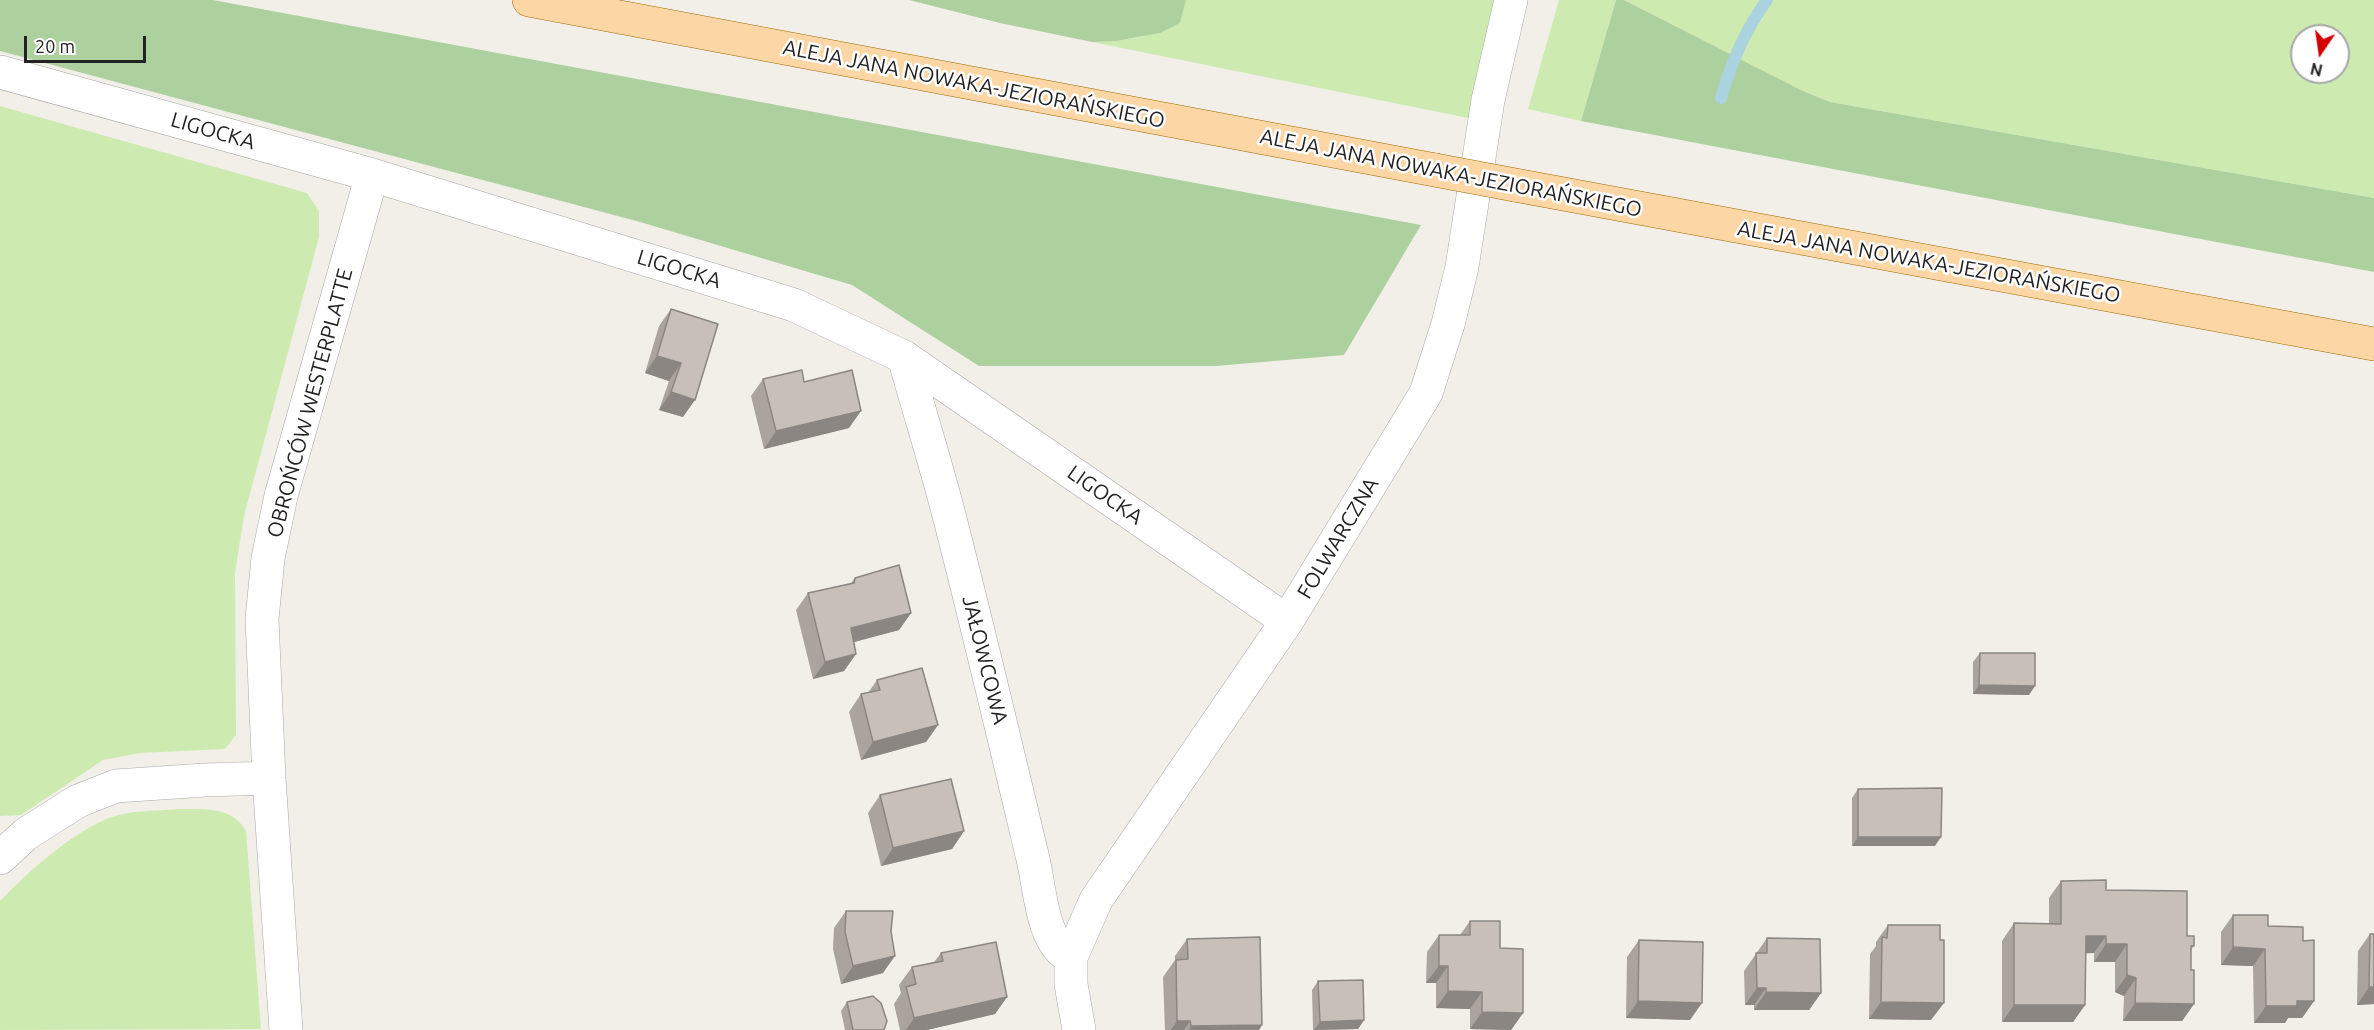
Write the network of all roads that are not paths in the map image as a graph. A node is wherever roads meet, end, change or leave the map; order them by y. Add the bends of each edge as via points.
1 (529, 0) edge
2 (1511, 0) edge
3 (0, 72) edge
4 (372, 176) junction
5 (2374, 344) edge
6 (904, 357) junction
7 (1287, 621) junction
8 (269, 778) junction
9 (0, 858) edge
10 (1071, 957) junction
11 (286, 1030) edge
12 (1078, 1030) edge

1 - 5 main road, ALEJA JANA NOWAKA-JEZIORAŃSKIEGO, bridge
2 - 7 street, FOLWARCZNA via 1488,100 1462,267 1426,393
3 - 4 street, LIGOCKA
4 - 6 street, LIGOCKA via 794,305
4 - 8 street, OBROŃCÓW WESTERPLATTE via 281,496 268,558 262,619
6 - 7 street, LIGOCKA
6 - 10 street, JAŁOWCOWA via 949,516 1049,931 1054,945
7 - 10 street, FOLWARCZNA via 1096,900
8 - 9 street via 116,786 70,807 26,834
8 - 11 street, OBROŃCÓW WESTERPLATTE
10 - 12 street, FOLWARCZNA

